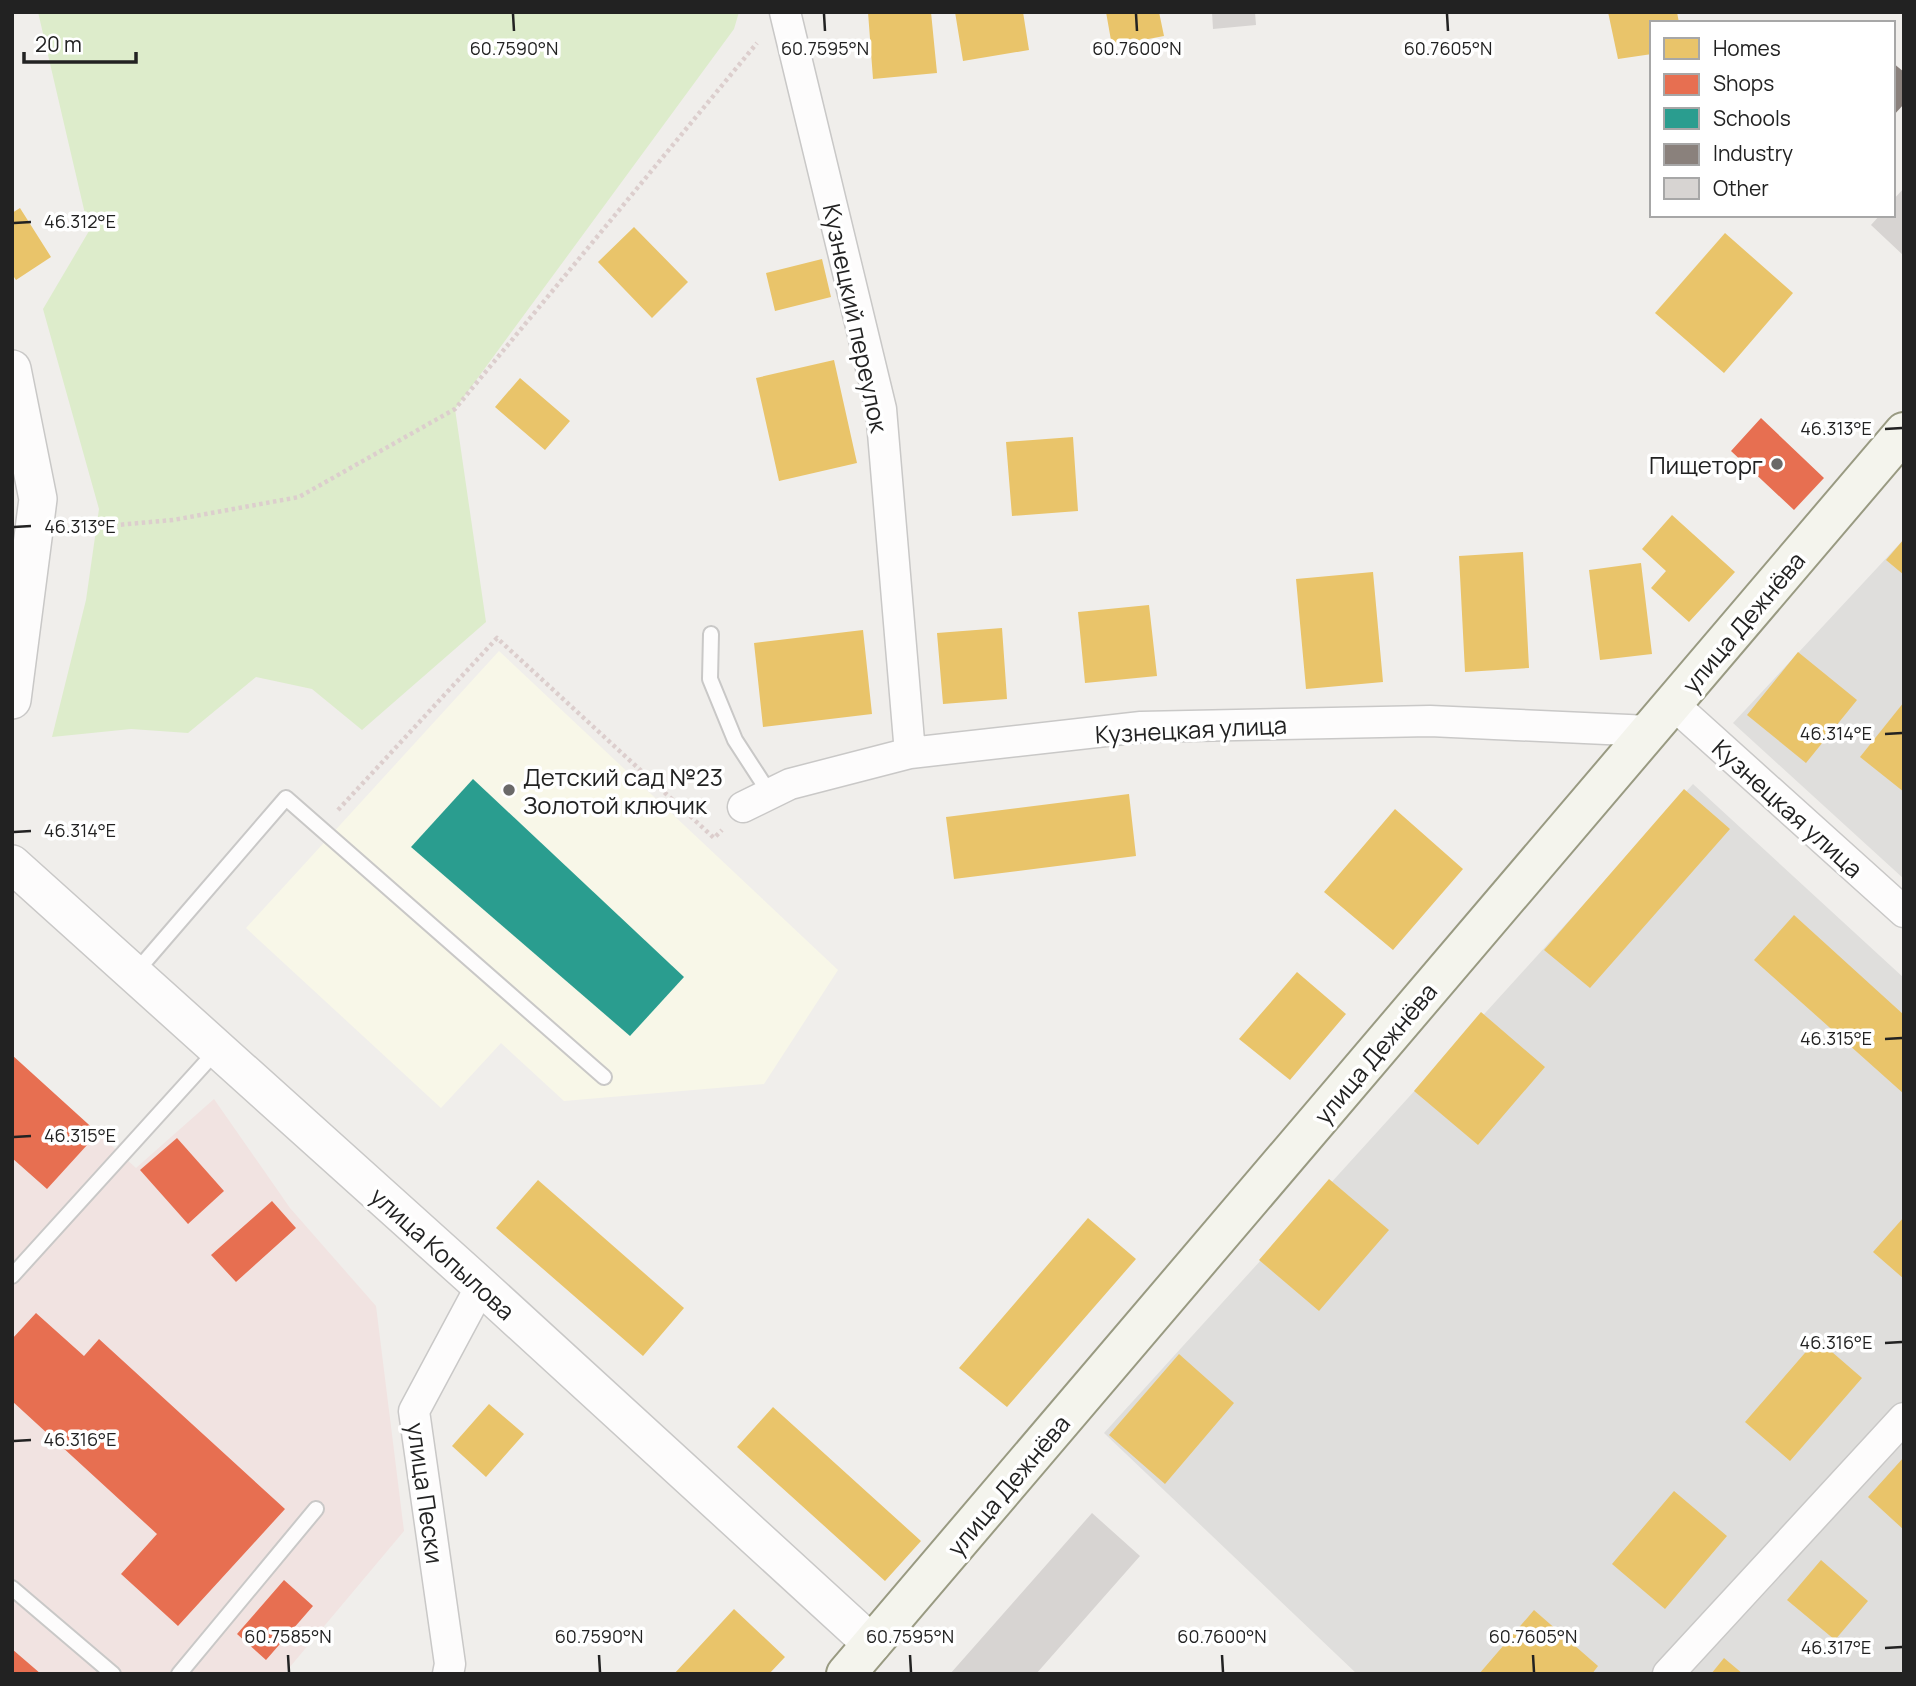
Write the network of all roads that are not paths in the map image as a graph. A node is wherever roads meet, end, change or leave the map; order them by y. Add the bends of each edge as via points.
1 (785, 12) edge
2 (12, 369) edge
3 (1904, 432) edge
4 (711, 634) dead end
5 (12, 700) edge
6 (1661, 717) junction
7 (910, 753) junction
8 (770, 794) junction
9 (743, 807) road end
10 (12, 864) edge
11 (1904, 912) edge
12 (134, 974) junction
13 (218, 1049) junction
14 (604, 1077) dead end
15 (12, 1276) edge
16 (481, 1286) junction
17 (1904, 1418) edge
18 (316, 1509) dead end
19 (12, 1588) edge
20 (872, 1644) junction
21 (113, 1674) edge
22 (178, 1674) edge
23 (448, 1674) edge
24 (846, 1674) edge
25 (1668, 1674) edge

1 - 7 street, Кузнецкий переулок via 881,409
2 - 5 street via 38,499
3 - 6 main road, улица Дежнёва
4 - 8 lane via 710,679 735,740
6 - 7 street, Кузнецкая улица via 1141,727
6 - 11 street, Кузнецкая улица
6 - 20 main road, улица Дежнёва
7 - 8 street, Кузнецкая улица via 790,784
8 - 9 street, Кузнецкая улица
10 - 12 street, улица Копылова
12 - 13 street, улица Копылова
12 - 14 lane via 286,799
13 - 15 lane
13 - 16 street, улица Копылова
16 - 20 street, улица Копылова
16 - 23 street, улица Пески via 414,1411
17 - 25 street
18 - 22 lane
19 - 21 lane
20 - 24 main road, улица Дежнёва

